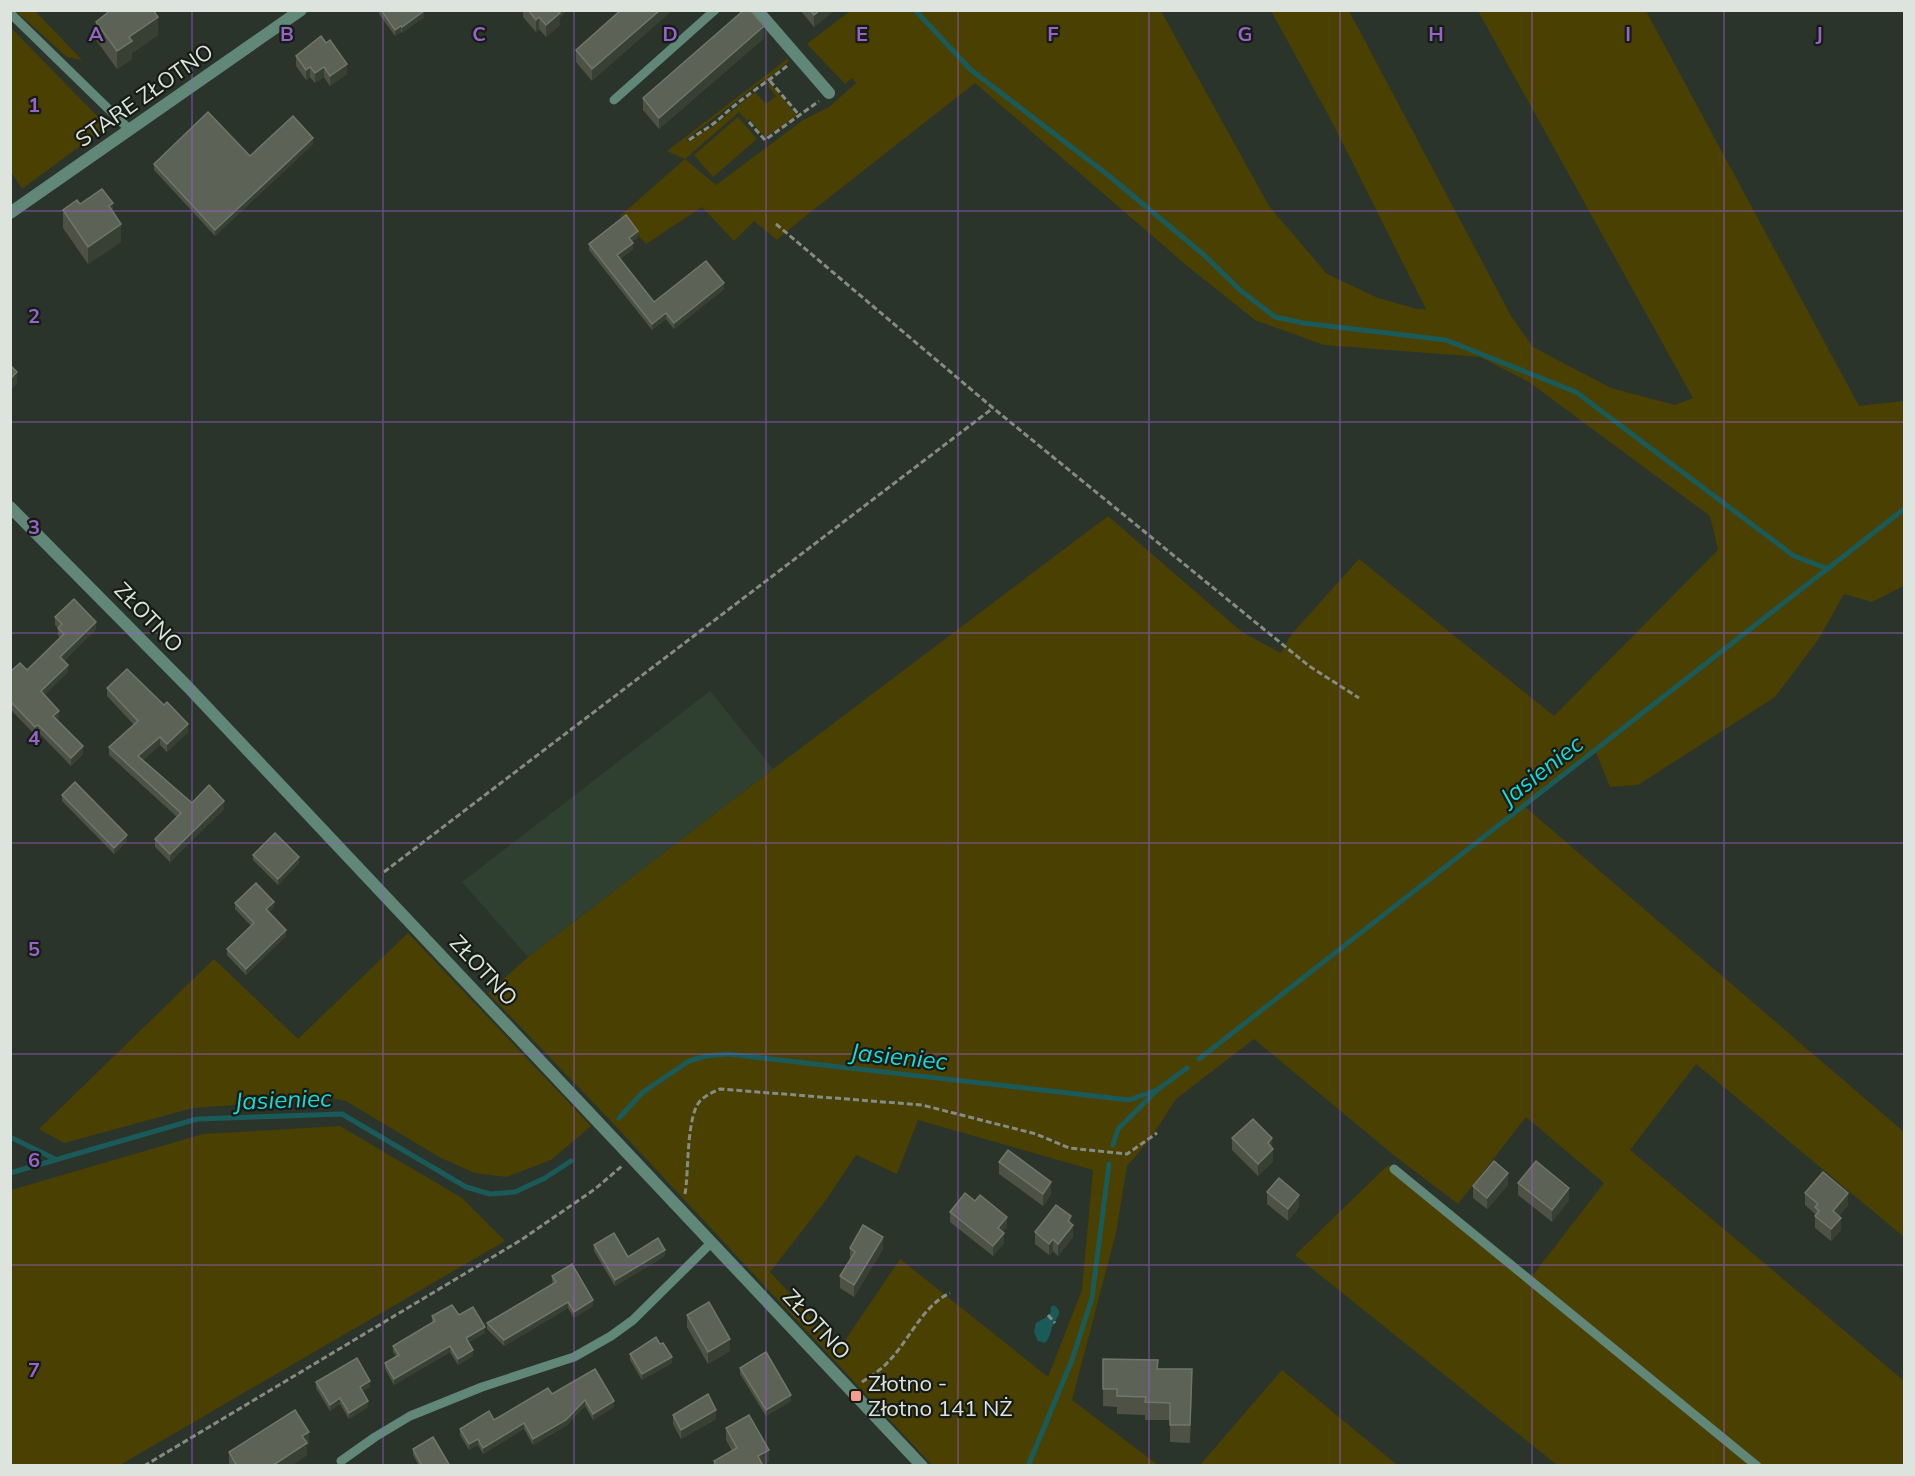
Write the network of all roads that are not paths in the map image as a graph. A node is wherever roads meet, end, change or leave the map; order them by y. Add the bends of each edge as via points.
1 (301, 10) edge
2 (715, 10) edge
3 (757, 10) edge
4 (10, 12) edge
5 (829, 93) road end
6 (614, 100) dead end
7 (130, 130) junction
8 (10, 213) edge
9 (10, 507) edge
10 (1394, 1169) dead end
11 (712, 1242) junction
12 (340, 1461) dead end
13 (922, 1466) edge
14 (1757, 1466) edge

1 - 7 street, STARE ZŁOTNO
2 - 6 lane
3 - 5 street
4 - 7 lane
7 - 8 street, STARE ZŁOTNO
9 - 11 street, ZŁOTNO via 139,636
10 - 14 lane
11 - 12 lane via 611,1336 574,1357 410,1416
11 - 13 street, ZŁOTNO

